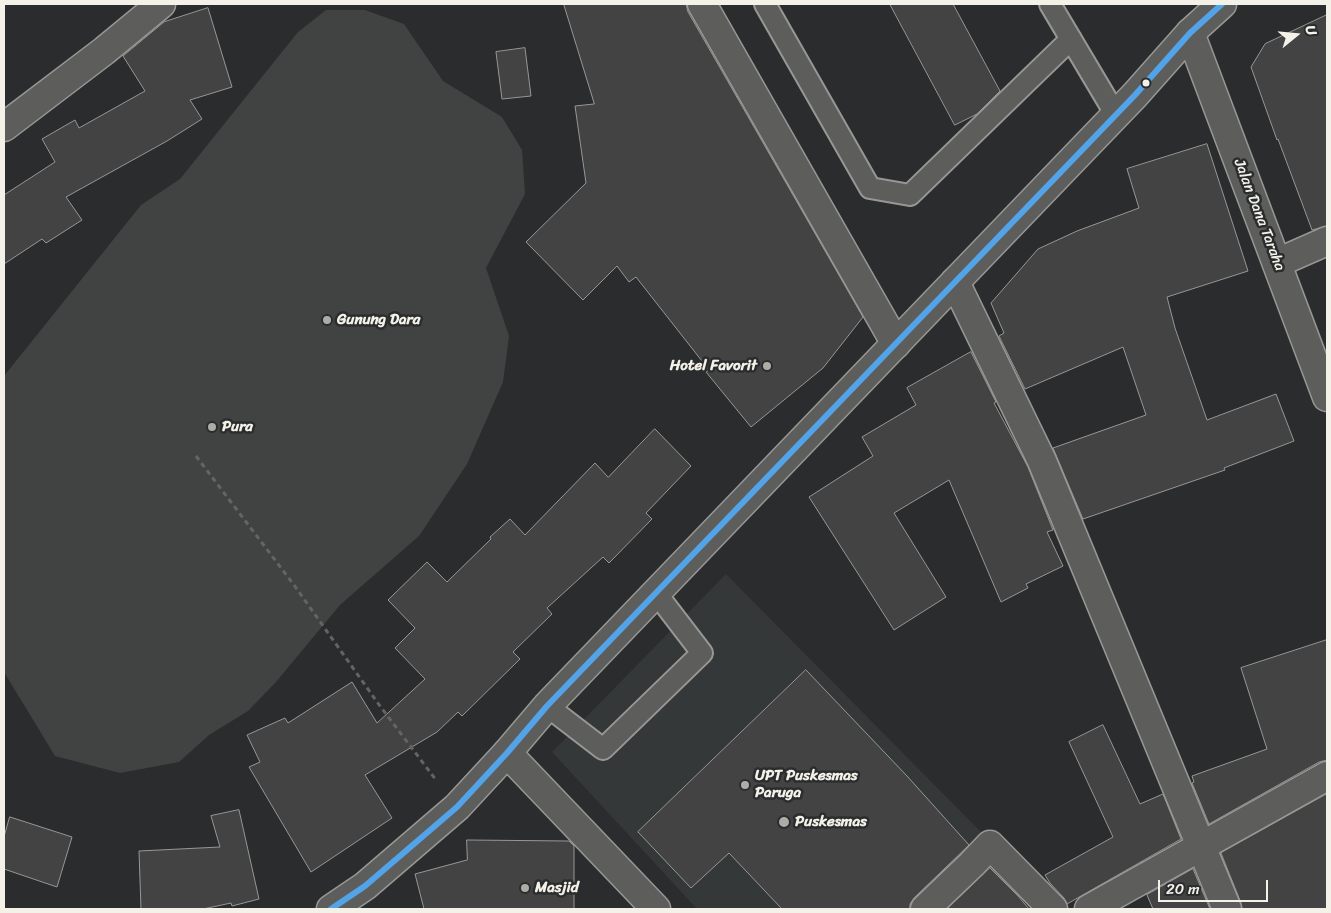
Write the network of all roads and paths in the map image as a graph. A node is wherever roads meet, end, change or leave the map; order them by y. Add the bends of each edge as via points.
1 (161, 4) edge
2 (702, 4) edge
3 (765, 4) edge
4 (1050, 4) edge
5 (1222, 4) edge
6 (1190, 33) junction
7 (1071, 39) junction
8 (1116, 115) junction
9 (4, 127) edge
10 (1327, 241) edge
11 (1277, 263) junction
12 (955, 282) junction
13 (896, 344) junction
14 (1327, 397) edge
15 (196, 456) dead end
16 (656, 593) junction
17 (547, 706) junction
18 (508, 753) junction
19 (1327, 776) edge
20 (456, 807) junction
21 (1201, 846) junction
22 (331, 909) edge
23 (656, 909) edge
24 (924, 909) edge
25 (1053, 909) edge
26 (1089, 909) edge
27 (1227, 909) edge

1 - 9 street
2 - 13 street
3 - 7 lane via 870,188 910,195
4 - 7 lane
5 - 6 street
6 - 8 street
6 - 11 street, Jalan Dana Taraha
7 - 8 lane
8 - 12 street
10 - 11 street
11 - 14 street, Jalan Dana Taraha
12 - 13 street
12 - 21 street via 1042,461
13 - 16 street
15 - 20 path
16 - 17 street
16 - 17 lane via 702,653 603,749
17 - 18 street
18 - 20 street
18 - 23 street
19 - 21 street
20 - 22 street via 365,886
21 - 26 street
21 - 27 street
24 - 25 street via 990,845

